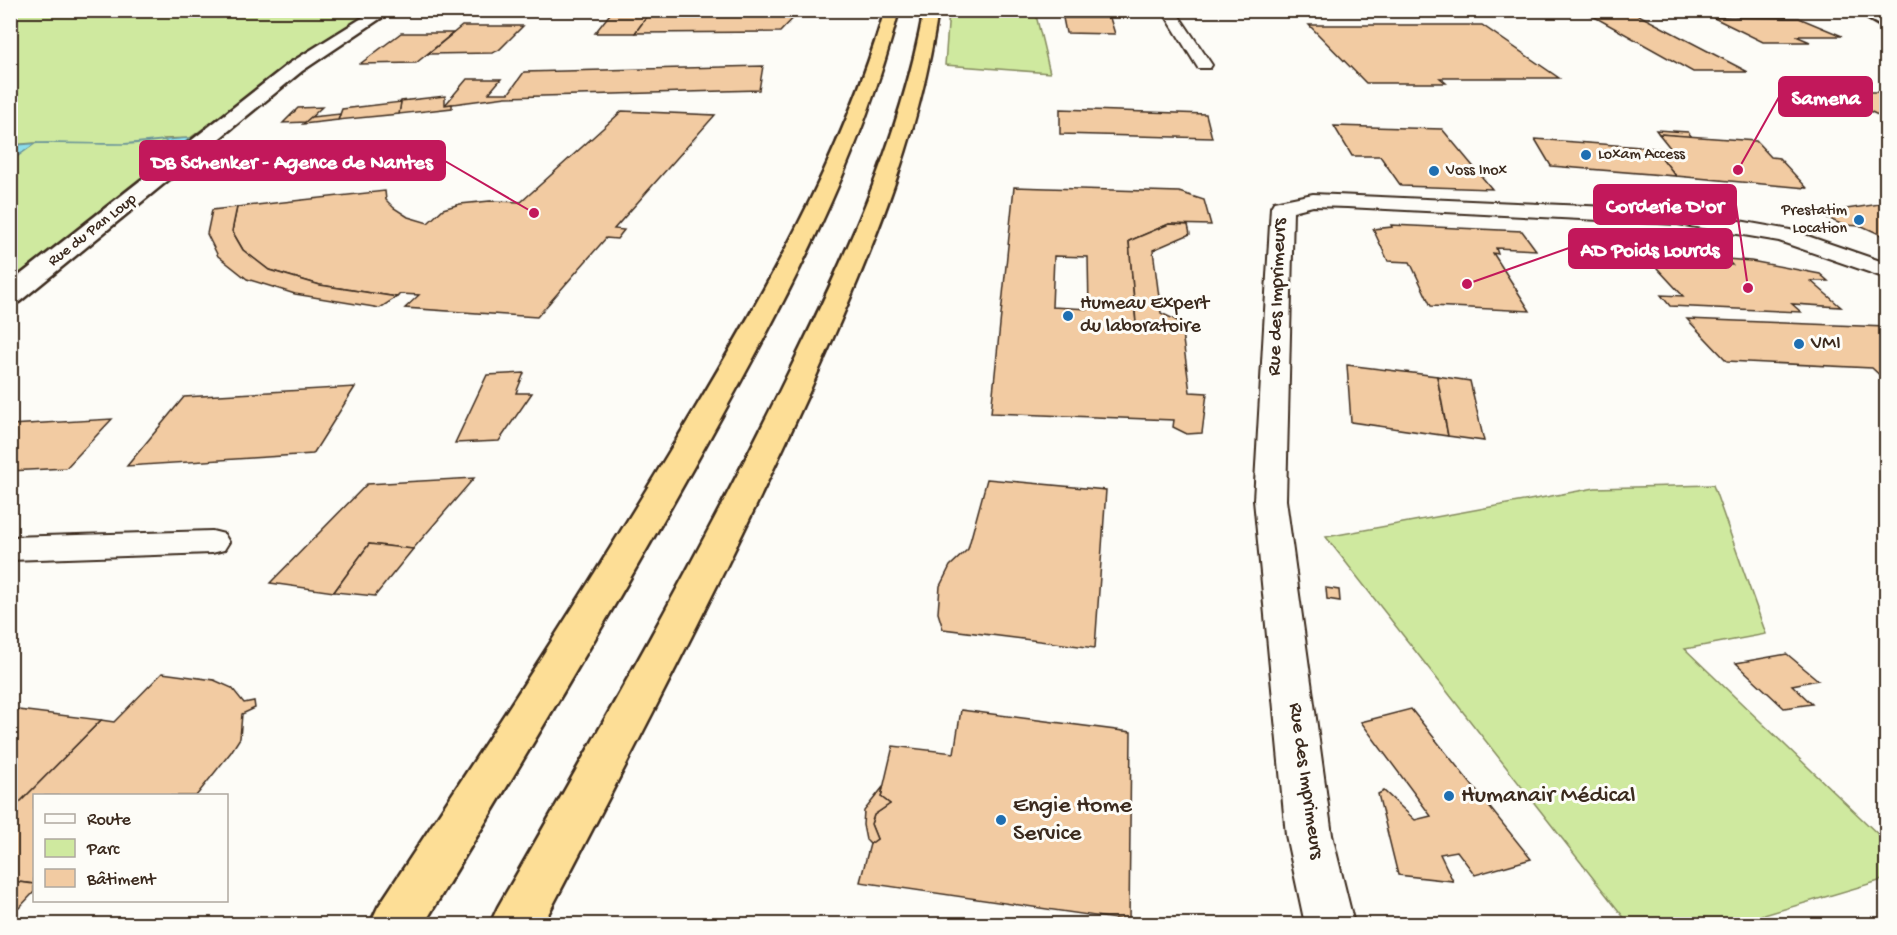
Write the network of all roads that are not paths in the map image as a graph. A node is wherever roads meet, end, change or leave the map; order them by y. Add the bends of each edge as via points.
1 (386, 10) edge
2 (892, 10) edge
3 (931, 10) edge
4 (1168, 10) edge
5 (1860, 10) edge
6 (1887, 25) edge
7 (1204, 65) dead end
8 (1887, 271) edge
9 (10, 296) edge
10 (212, 542) dead end
11 (10, 549) edge
12 (396, 924) edge
13 (516, 924) edge
14 (1330, 924) edge

1 - 9 street, Rue du Pan Loup via 296,67
2 - 12 highway via 864,99 838,163 757,325 586,620
3 - 13 highway via 921,71 906,126 838,298 710,563
4 - 7 street
5 - 6 street
8 - 14 street, Rue des Imprimeurs via 1782,235 1678,217 1347,201 1294,202 1282,207 1270,500 1309,835
10 - 11 street

